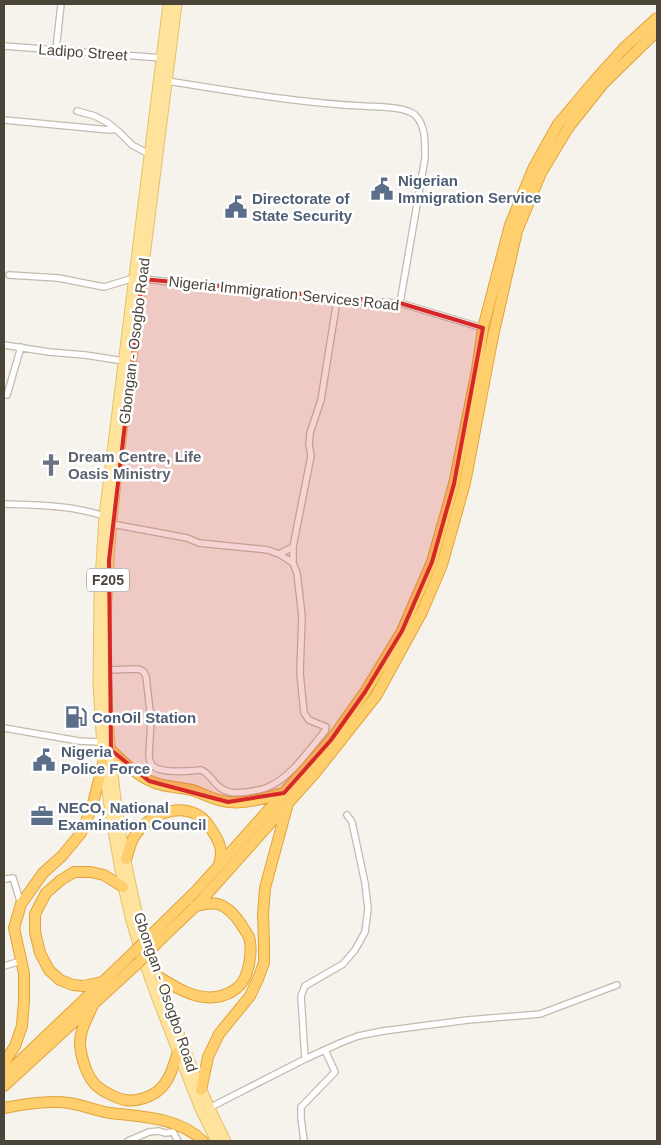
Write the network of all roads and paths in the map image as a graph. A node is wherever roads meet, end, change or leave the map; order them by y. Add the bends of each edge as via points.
1 (61, 4) edge
2 (168, 4) edge
3 (178, 4) edge
4 (657, 18) edge
5 (657, 33) edge
6 (4, 46) edge
7 (56, 50) junction
8 (162, 58) junction
9 (167, 81) junction
10 (77, 111) dead end
11 (4, 120) edge
12 (115, 129) junction
13 (149, 154) junction
14 (9, 274) dead end
15 (138, 279) junction
16 (337, 300) junction
17 (400, 303) junction
18 (483, 328) junction
19 (4, 345) edge
20 (21, 347) junction
21 (124, 361) junction
22 (7, 395) dead end
23 (4, 504) edge
24 (104, 516) junction
25 (112, 524) junction
26 (293, 547) junction
27 (279, 554) junction
28 (293, 563) junction
29 (106, 670) junction
30 (4, 728) edge
31 (101, 742) junction
32 (111, 750) junction
33 (103, 764) junction
34 (284, 793) junction
35 (288, 804) junction
36 (347, 815) dead end
37 (126, 859) junction
38 (219, 865) junction
39 (4, 879) edge
40 (123, 887) junction
41 (21, 904) junction
42 (195, 906) junction
43 (155, 937) junction
44 (21, 960) junction
45 (4, 966) edge
46 (159, 977) junction
47 (102, 982) junction
48 (617, 986) dead end
49 (93, 1005) junction
50 (325, 1050) junction
51 (178, 1052) junction
52 (305, 1059) junction
53 (4, 1063) edge
54 (4, 1076) edge
55 (4, 1086) edge
56 (201, 1090) junction
57 (4, 1108) edge
58 (209, 1108) junction
59 (128, 1141) edge
60 (178, 1141) edge
61 (203, 1141) edge
62 (216, 1141) edge
63 (226, 1141) edge
64 (304, 1141) edge

1 - 7 street
2 - 8 main road, Gbongan - Osogbo Road / F205
3 - 9 main road, Gbongan - Osogbo Road / F205
4 - 18 highway via 624,48 558,124 533,168 510,225
5 - 35 highway via 603,84 568,128 541,173 517,231 465,483 442,565 422,612 376,696
6 - 7 street, Ladipo Street
7 - 8 street, Ladipo Street
8 - 13 main road, Gbongan - Osogbo Road / F205
9 - 15 main road, Gbongan - Osogbo Road / F205
9 - 17 street via 330,105 391,108 416,116 423,130 425,158
10 - 12 street via 95,116
11 - 12 street
12 - 13 street via 132,145
13 - 15 main road, Gbongan - Osogbo Road / F205
14 - 15 street via 58,278 104,287
15 - 16 street, Nigeria Immigration Services Road
15 - 21 main road, Gbongan - Osogbo Road / F205
15 - 25 main road, Gbongan - Osogbo Road / F205
16 - 17 street, Nigeria Immigration Services Road
16 - 26 street via 321,400 310,433 311,456
17 - 18 street, Nigeria Immigration Services Road
18 - 34 highway via 454,484 432,562 402,632 365,692 330,740
19 - 20 street
20 - 21 street
20 - 22 street
21 - 24 main road, Gbongan - Osogbo Road / F205
23 - 24 street via 88,510
24 - 31 main road, Gbongan - Osogbo Road / F205 via 99,597
25 - 27 street via 199,543
25 - 29 main road, Gbongan - Osogbo Road / F205
26 - 27 street
26 - 28 street
27 - 28 street
28 - 29 street via 302,616 300,673 304,713 309,720 326,727 296,766 267,788 238,793 225,791 201,770 157,769 149,755 151,720 146,676 138,670
29 - 32 main road, Gbongan - Osogbo Road / F205
30 - 31 street
31 - 33 main road, Gbongan - Osogbo Road / F205
32 - 34 highway via 149,781 218,800 241,802
32 - 37 main road, Gbongan - Osogbo Road / F205
33 - 40 main road, Gbongan - Osogbo Road / F205
33 - 41 highway via 92,807 80,832 62,856 43,873
34 - 38 highway
35 - 42 highway
35 - 56 highway via 265,888 262,915 264,963 250,996 218,1034 208,1057
36 - 52 street via 352,822 365,883 368,909 365,932 343,964 304,986 301,996
37 - 38 highway via 133,838 142,828 153,817 175,810 199,815 209,825 219,843
37 - 46 main road, Gbongan - Osogbo Road / F205 via 147,945
38 - 43 highway
39 - 41 street via 13,878
40 - 47 highway via 104,875 74,872 46,893 35,914 40,953 49,970 72,985
40 - 51 main road, Gbongan - Osogbo Road / F205 via 140,951
41 - 44 highway via 14,928
42 - 43 highway
42 - 46 highway via 216,903 236,917 248,936 251,949 248,972 237,988 216,997 180,990
43 - 47 highway, bridge via 132,953
43 - 49 highway, bridge via 138,964
44 - 45 street
44 - 53 highway via 24,973 22,1026
46 - 56 main road, Gbongan - Osogbo Road / F205
47 - 54 highway
48 - 50 street via 540,1014 383,1031 358,1036
49 - 51 highway via 80,1044 87,1072 97,1086 111,1094 124,1100 152,1095 168,1081
49 - 55 highway
50 - 52 street
50 - 64 street via 334,1072 301,1107
51 - 62 main road, Gbongan - Osogbo Road / F205
52 - 58 street
56 - 58 main road, Gbongan - Osogbo Road / F205
57 - 61 highway via 69,1103 177,1124
58 - 63 main road, Gbongan - Osogbo Road / F205
59 - 60 street via 159,1131 173,1132

